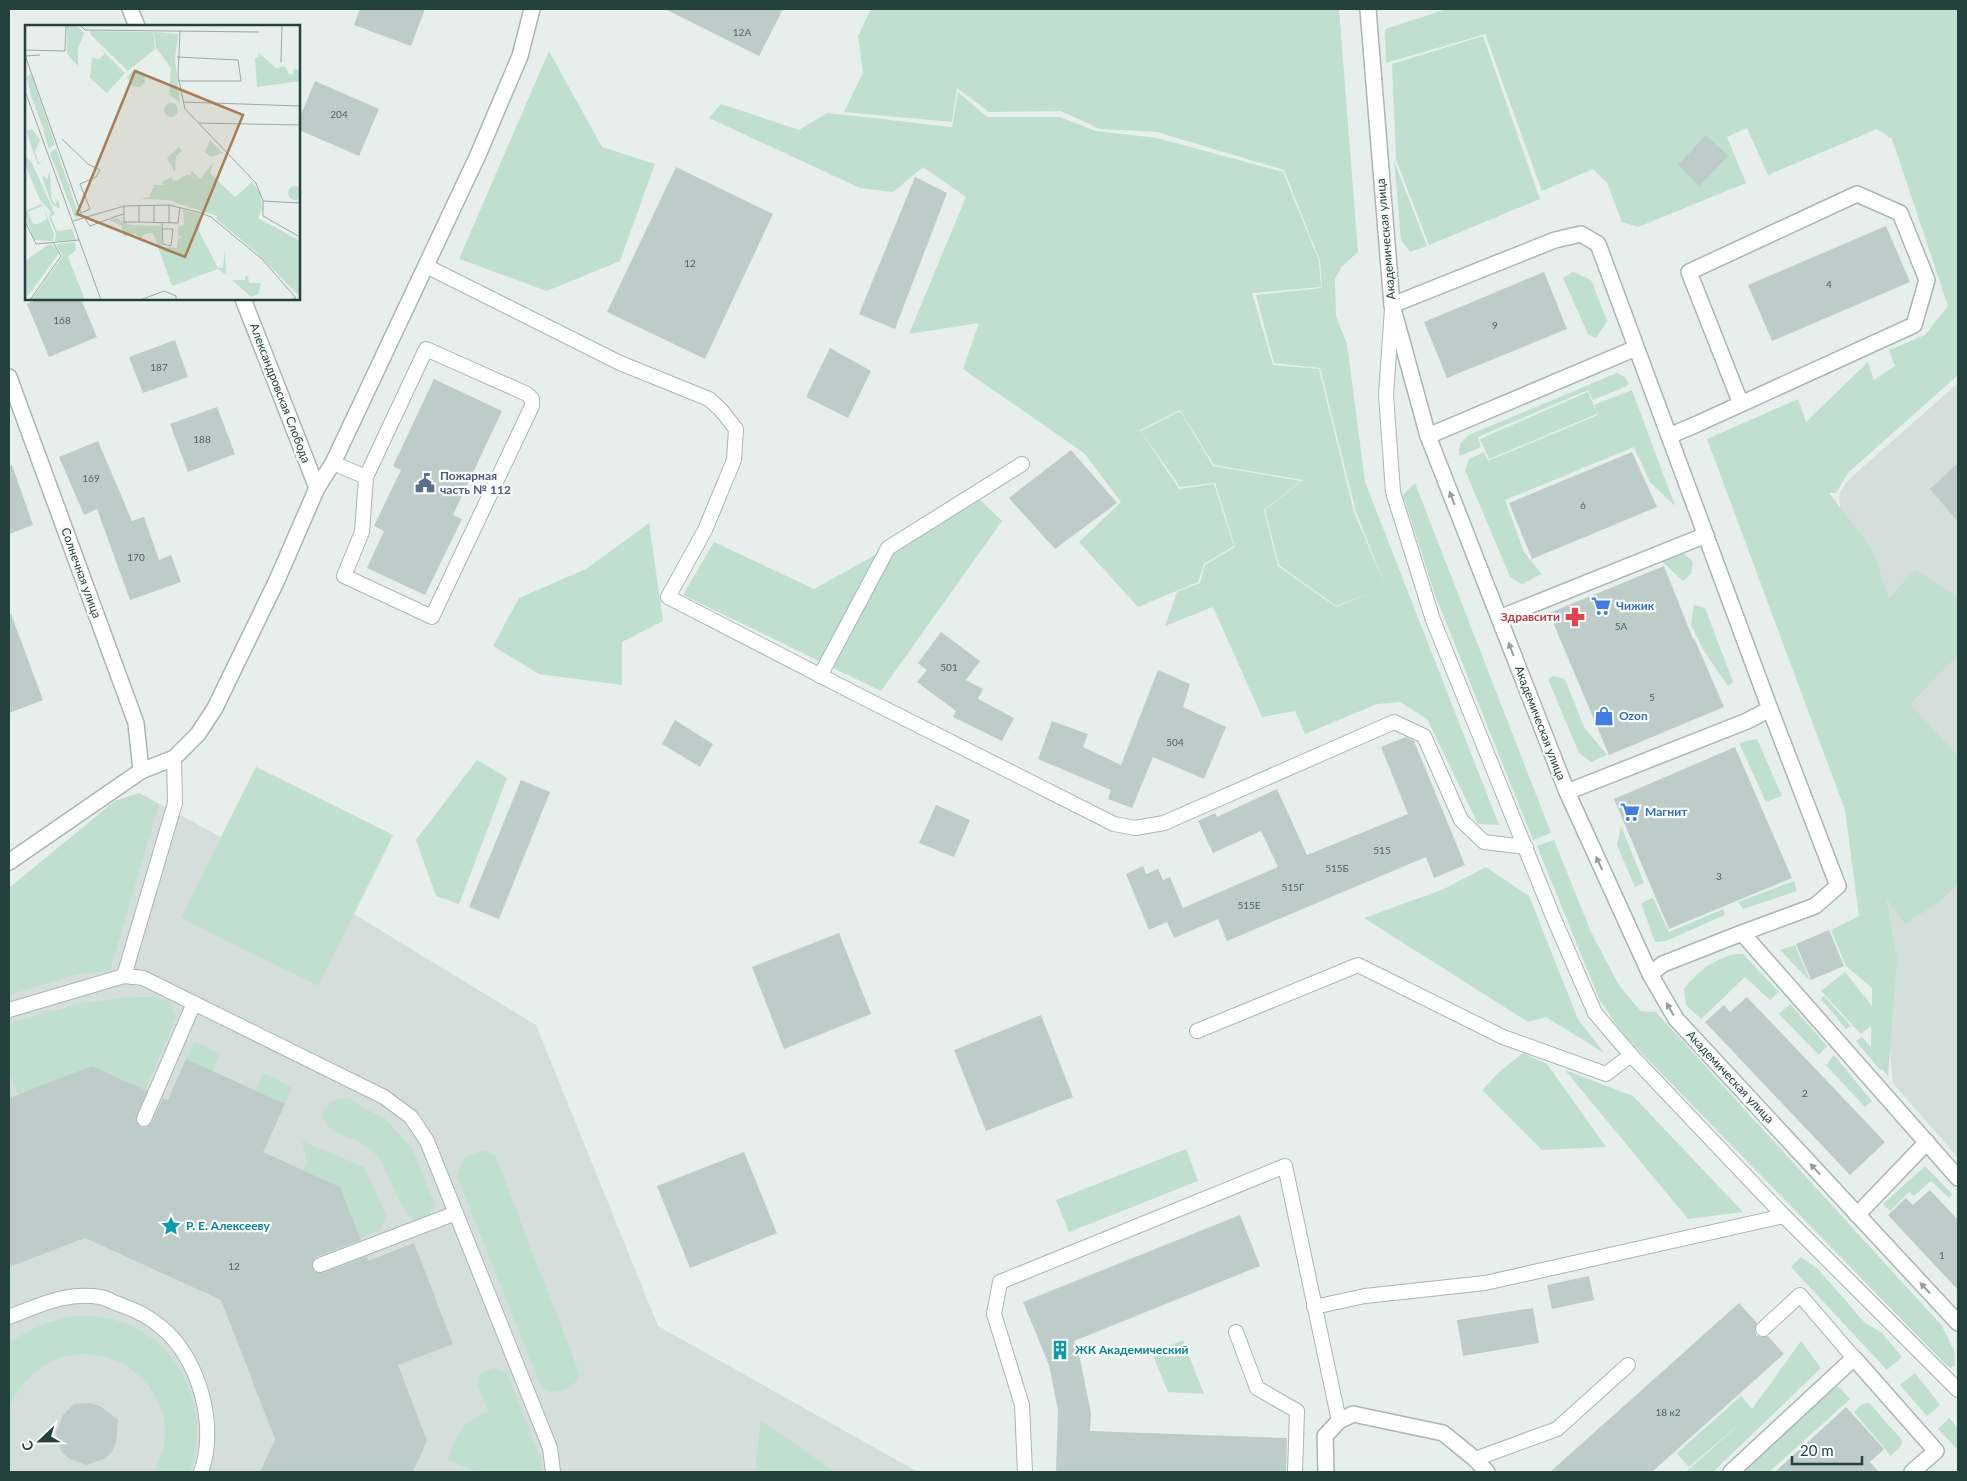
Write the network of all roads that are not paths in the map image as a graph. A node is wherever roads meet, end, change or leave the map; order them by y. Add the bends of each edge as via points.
1 (130, 9) edge
2 (532, 9) edge
3 (1368, 9) edge
4 (137, 25) edge
5 (426, 266) junction
6 (243, 300) edge
7 (1392, 305) junction
8 (1636, 348) junction
9 (9, 377) edge
10 (1741, 404) junction
11 (1428, 436) junction
12 (1669, 436) junction
13 (333, 463) junction
14 (1022, 464) dead end
15 (366, 477) junction
16 (317, 488) junction
17 (1706, 535) junction
18 (1499, 618) junction
19 (820, 676) junction
20 (1770, 709) junction
21 (174, 758) junction
22 (141, 771) junction
23 (1567, 792) junction
24 (1526, 847) junction
25 (9, 862) edge
26 (1742, 933) junction
27 (1650, 974) junction
28 (124, 976) junction
29 (194, 1003) junction
30 (9, 1010) edge
31 (1197, 1031) dead end
32 (1631, 1056) junction
33 (144, 1120) dead end
34 (1926, 1142) junction
35 (1958, 1178) edge
36 (456, 1213) junction
37 (1857, 1214) junction
38 (1784, 1216) junction
39 (320, 1265) dead end
40 (1314, 1308) junction
41 (9, 1317) edge
42 (1958, 1323) edge
43 (1763, 1329) dead end
44 (1236, 1332) dead end
45 (1854, 1358) junction
46 (1628, 1365) dead end
47 (1958, 1390) edge
48 (1339, 1421) junction
49 (1475, 1459) junction
50 (201, 1472) edge
51 (553, 1472) edge
52 (1026, 1472) edge
53 (1295, 1472) edge
54 (1326, 1472) edge
55 (1487, 1472) edge
56 (1731, 1472) edge
57 (1912, 1472) edge

1 - 4 street
2 - 5 street via 520,56
3 - 7 street, Академическая улица
5 - 13 street
5 - 19 lane via 620,363 709,399 721,410 736,429 734,460 704,530 668,596
6 - 16 street, Александровская Слобода
7 - 8 street via 1555,240 1581,234 1598,244
7 - 11 street, Академическая улица
7 - 24 lane via 1386,395 1393,492 1433,620
8 - 11 street
8 - 12 street
9 - 22 street, Солнечная улица via 136,723
10 - 10 street via 1914,325 1927,280 1900,213 1857,194 1689,272
10 - 12 street
18 -> 11 street, Академическая улица
12 - 17 street
13 - 15 lane
13 - 16 street
14 - 19 lane via 888,548
15 - 15 lane via 362,532 344,576 432,617 532,406 532,399 426,349
16 - 21 street via 215,708 198,734
17 - 18 street
17 - 20 street
23 -> 18 street, Академическая улица
19 - 24 lane via 1114,824 1135,828 1164,823 1394,722 1424,736 1461,820 1484,842
20 - 23 street
20 - 26 street via 1838,886 1815,906
21 - 22 street
21 - 28 lane via 175,803
22 - 25 street
27 -> 23 street, Академическая улица
24 - 32 lane via 1595,1013
26 - 27 street via 1663,964
26 - 34 street
37 -> 27 street, Академическая улица via 1676,1019
28 - 29 lane via 143,978
28 - 30 lane
29 - 33 lane
29 - 36 lane via 384,1097 411,1117 427,1141
31 - 32 lane via 1358,965 1503,1037 1606,1074
32 - 38 lane
34 - 35 street
34 - 37 street
36 - 39 lane
36 - 51 lane via 550,1448
42 -> 37 street, Академическая улица
38 - 40 lane via 1485,1283 1365,1296
38 - 47 lane
40 - 48 lane
40 - 52 lane via 1285,1166 1000,1282 994,1314 1022,1406
41 - 50 lane via 67,1296 100,1297 136,1311 161,1327 182,1350 201,1389 208,1433
43 - 45 lane via 1800,1295
44 - 53 lane via 1257,1388 1297,1411
45 - 56 street
45 - 57 street via 1936,1450
46 - 49 lane via 1557,1429
48 - 49 street via 1353,1414 1443,1433
48 - 54 street via 1325,1436
49 - 55 street

